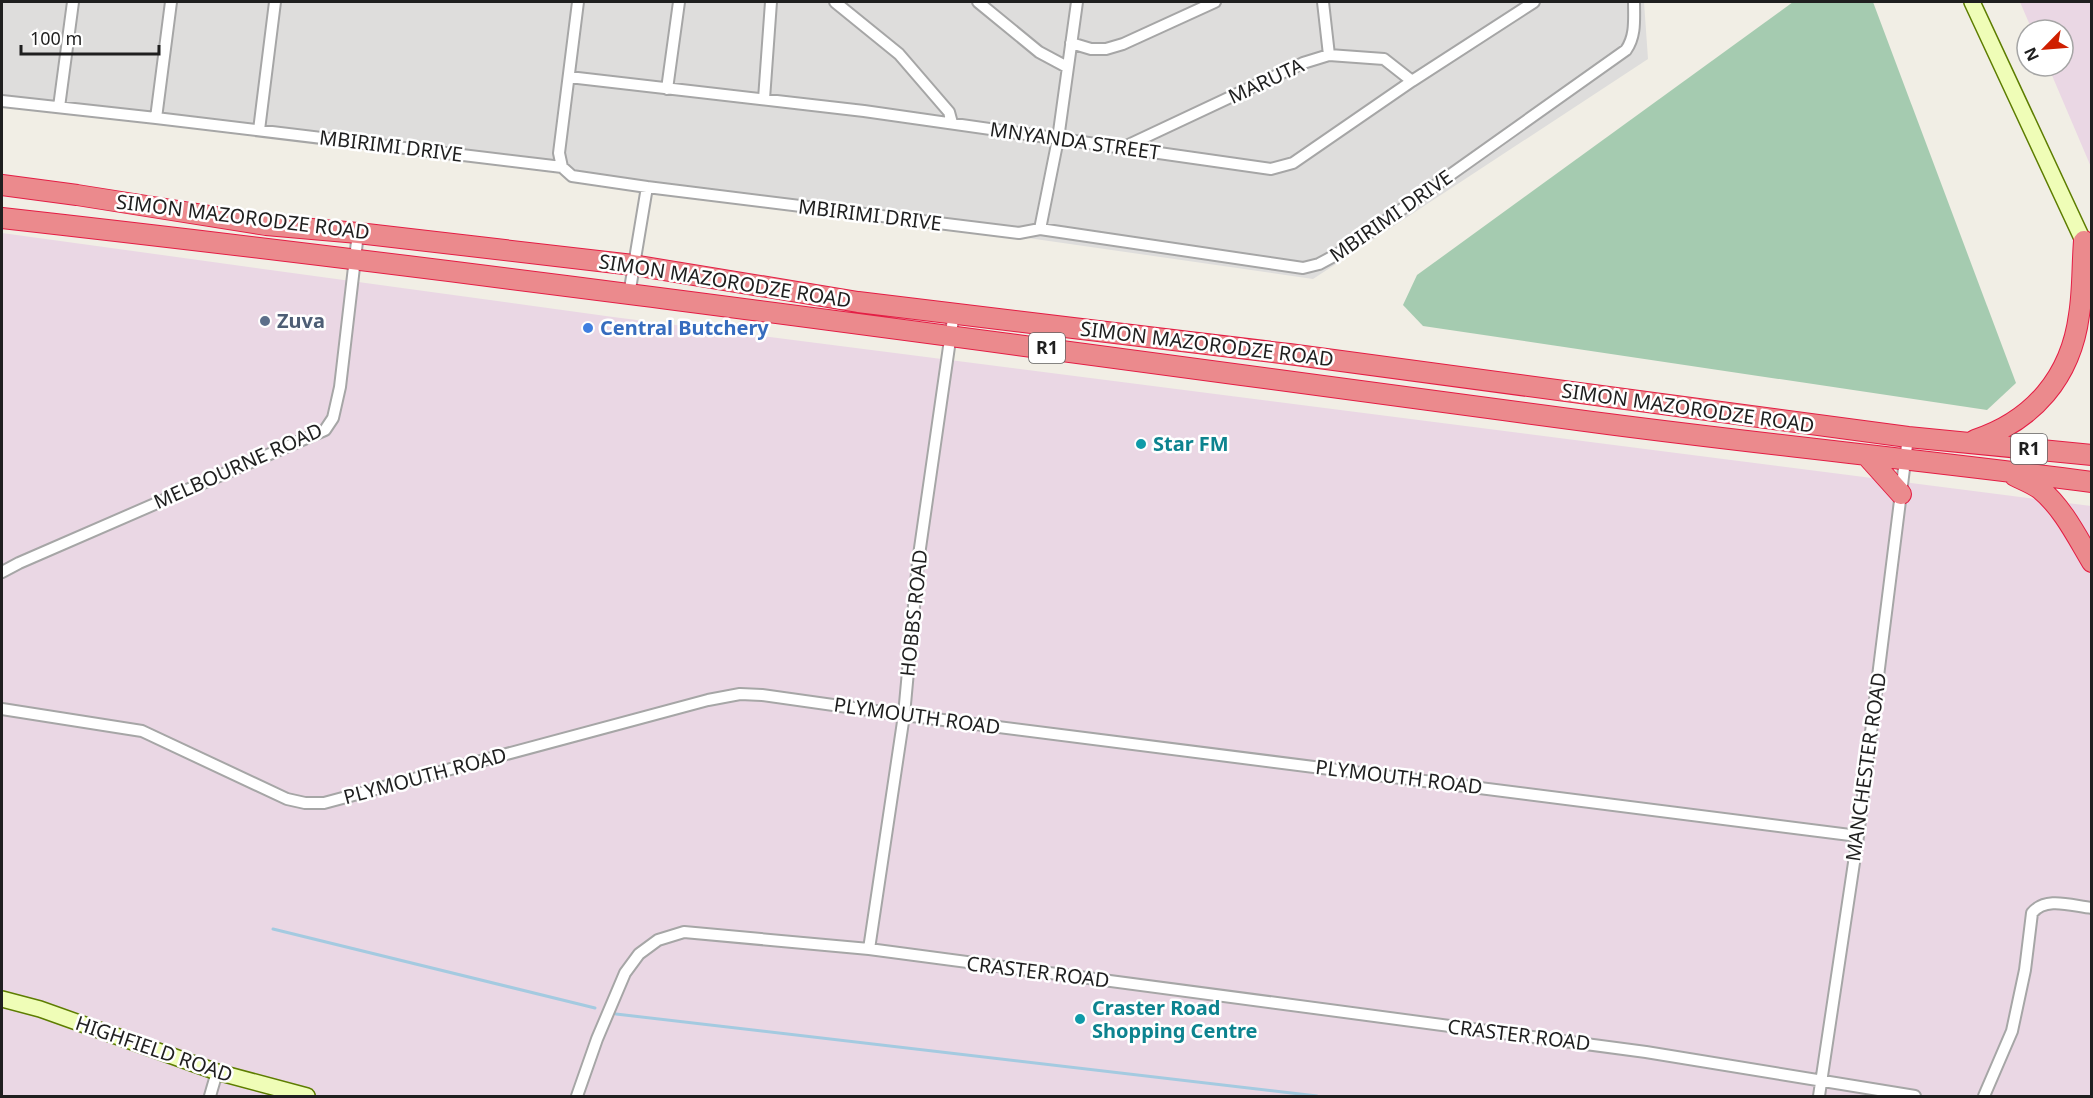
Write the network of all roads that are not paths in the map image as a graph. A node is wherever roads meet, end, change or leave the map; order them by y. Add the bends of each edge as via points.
1 (73, 2) edge
2 (171, 2) edge
3 (275, 2) edge
4 (578, 2) edge
5 (679, 2) edge
6 (771, 2) edge
7 (835, 2) edge
8 (978, 2) edge
9 (1077, 2) edge
10 (1215, 2) edge
11 (1323, 2) edge
12 (1534, 2) edge
13 (1634, 2) edge
14 (1972, 2) edge
15 (1071, 43) junction
16 (1329, 55) junction
17 (1067, 67) junction
18 (569, 77) junction
19 (1412, 81) junction
20 (667, 89) junction
21 (764, 99) junction
22 (2, 101) edge
23 (58, 107) junction
24 (156, 118) junction
25 (951, 123) junction
26 (259, 130) junction
27 (1058, 139) junction
28 (1122, 148) junction
29 (562, 167) junction
30 (2, 186) edge
31 (647, 187) junction
32 (2, 218) edge
33 (266, 225) junction
34 (1040, 229) junction
35 (358, 233) junction
36 (2084, 241) junction
37 (354, 260) junction
38 (2091, 262) edge
39 (633, 265) junction
40 (629, 295) junction
41 (858, 302) junction
42 (954, 312) junction
43 (951, 336) junction
44 (1822, 426) junction
45 (1908, 437) junction
46 (1966, 442) junction
47 (1866, 455) junction
48 (2091, 455) edge
49 (1904, 460) junction
50 (2091, 469) edge
51 (2002, 470) junction
52 (2091, 482) edge
53 (1901, 494) junction
54 (2091, 562) edge
55 (2, 572) edge
56 (2, 709) edge
57 (904, 714) junction
58 (1858, 836) junction
59 (2091, 908) edge
60 (869, 950) junction
61 (2, 999) edge
62 (217, 1072) junction
63 (1821, 1080) junction
64 (210, 1096) edge
65 (307, 1096) edge
66 (577, 1096) edge
67 (1819, 1096) edge
68 (1916, 1096) edge
69 (1984, 1096) edge

1 - 23 street
2 - 24 street
3 - 26 street
4 - 18 street
5 - 20 street
6 - 21 street
7 - 25 street via 899,54 949,112
8 - 17 street via 1038,52
9 - 15 street
10 - 15 street via 1106,49
11 - 16 street
12 - 19 street, MNYANDA STREET
13 - 34 street, MBIRIMI DRIVE via 1634,32 1626,50 1319,264 1303,268
14 - 36 street
15 - 17 street
16 - 19 street, MARUTA via 1384,59
16 - 28 street, MARUTA via 1303,63
17 - 27 street
18 - 20 street, MNYANDA STREET
18 - 29 street via 559,153
19 - 28 street, MNYANDA STREET via 1281,168
20 - 21 street, MNYANDA STREET
21 - 25 street, MNYANDA STREET
22 - 23 street, MBIRIMI DRIVE
23 - 24 street, MBIRIMI DRIVE
24 - 26 street, MBIRIMI DRIVE
25 - 27 street, MNYANDA STREET
26 - 29 street, MBIRIMI DRIVE
27 - 28 street, MNYANDA STREET
27 - 34 street
29 - 31 street, MBIRIMI DRIVE via 573,176
30 - 33 highway, SIMON MAZORODZE ROAD / R1
31 - 34 street, MBIRIMI DRIVE via 1019,233
31 - 39 street
32 - 37 highway, SIMON MAZORODZE ROAD / R1
33 - 35 highway, SIMON MAZORODZE ROAD / R1
33 - 37 highway via 296,239 338,247
35 - 37 street, MELBOURNE ROAD
35 - 39 highway, SIMON MAZORODZE ROAD / R1
36 - 38 street
36 - 46 highway via 2079,318 2070,350 2053,385 2031,411 2013,423
37 - 40 highway, SIMON MAZORODZE ROAD / R1
37 - 55 street, MELBOURNE ROAD via 340,387 333,418 325,430
39 - 40 street
39 - 41 highway, SIMON MAZORODZE ROAD / R1
40 - 43 highway, SIMON MAZORODZE ROAD / R1
41 - 42 highway, SIMON MAZORODZE ROAD / R1
41 - 43 highway via 890,318 933,323
42 - 43 street, HOBBS ROAD
42 - 44 highway, SIMON MAZORODZE ROAD / R1
43 - 47 highway, SIMON MAZORODZE ROAD / R1
43 - 57 street, HOBBS ROAD via 918,562
44 - 45 highway, SIMON MAZORODZE ROAD / R1
44 - 49 highway via 1852,443 1896,449
45 - 46 highway, SIMON MAZORODZE ROAD / R1
45 - 49 street, MANCHESTER ROAD
46 - 48 highway, SIMON MAZORODZE ROAD / R1
46 - 50 highway via 1989,456
47 - 49 highway, SIMON MAZORODZE ROAD / R1
47 - 53 highway
49 - 51 highway, SIMON MAZORODZE ROAD / R1
49 - 53 street, MANCHESTER ROAD
51 - 52 highway, SIMON MAZORODZE ROAD / R1
51 - 54 highway via 2039,488 2050,499
53 - 58 street, MANCHESTER ROAD
56 - 57 street, PLYMOUTH ROAD via 142,731 287,799 324,804 741,694
57 - 58 street, PLYMOUTH ROAD
57 - 60 street, HOBBS ROAD
58 - 63 street, MANCHESTER ROAD
59 - 69 street via 2046,903 2032,913 2012,1030
60 - 63 street, CRASTER ROAD via 1646,1052
60 - 66 street, CRASTER ROAD via 684,932 658,940 639,954 625,974
61 - 62 street, HIGHFIELD ROAD
62 - 64 street
62 - 65 street, HIGHFIELD ROAD
63 - 67 street, MANCHESTER ROAD
63 - 68 street, CRASTER ROAD

